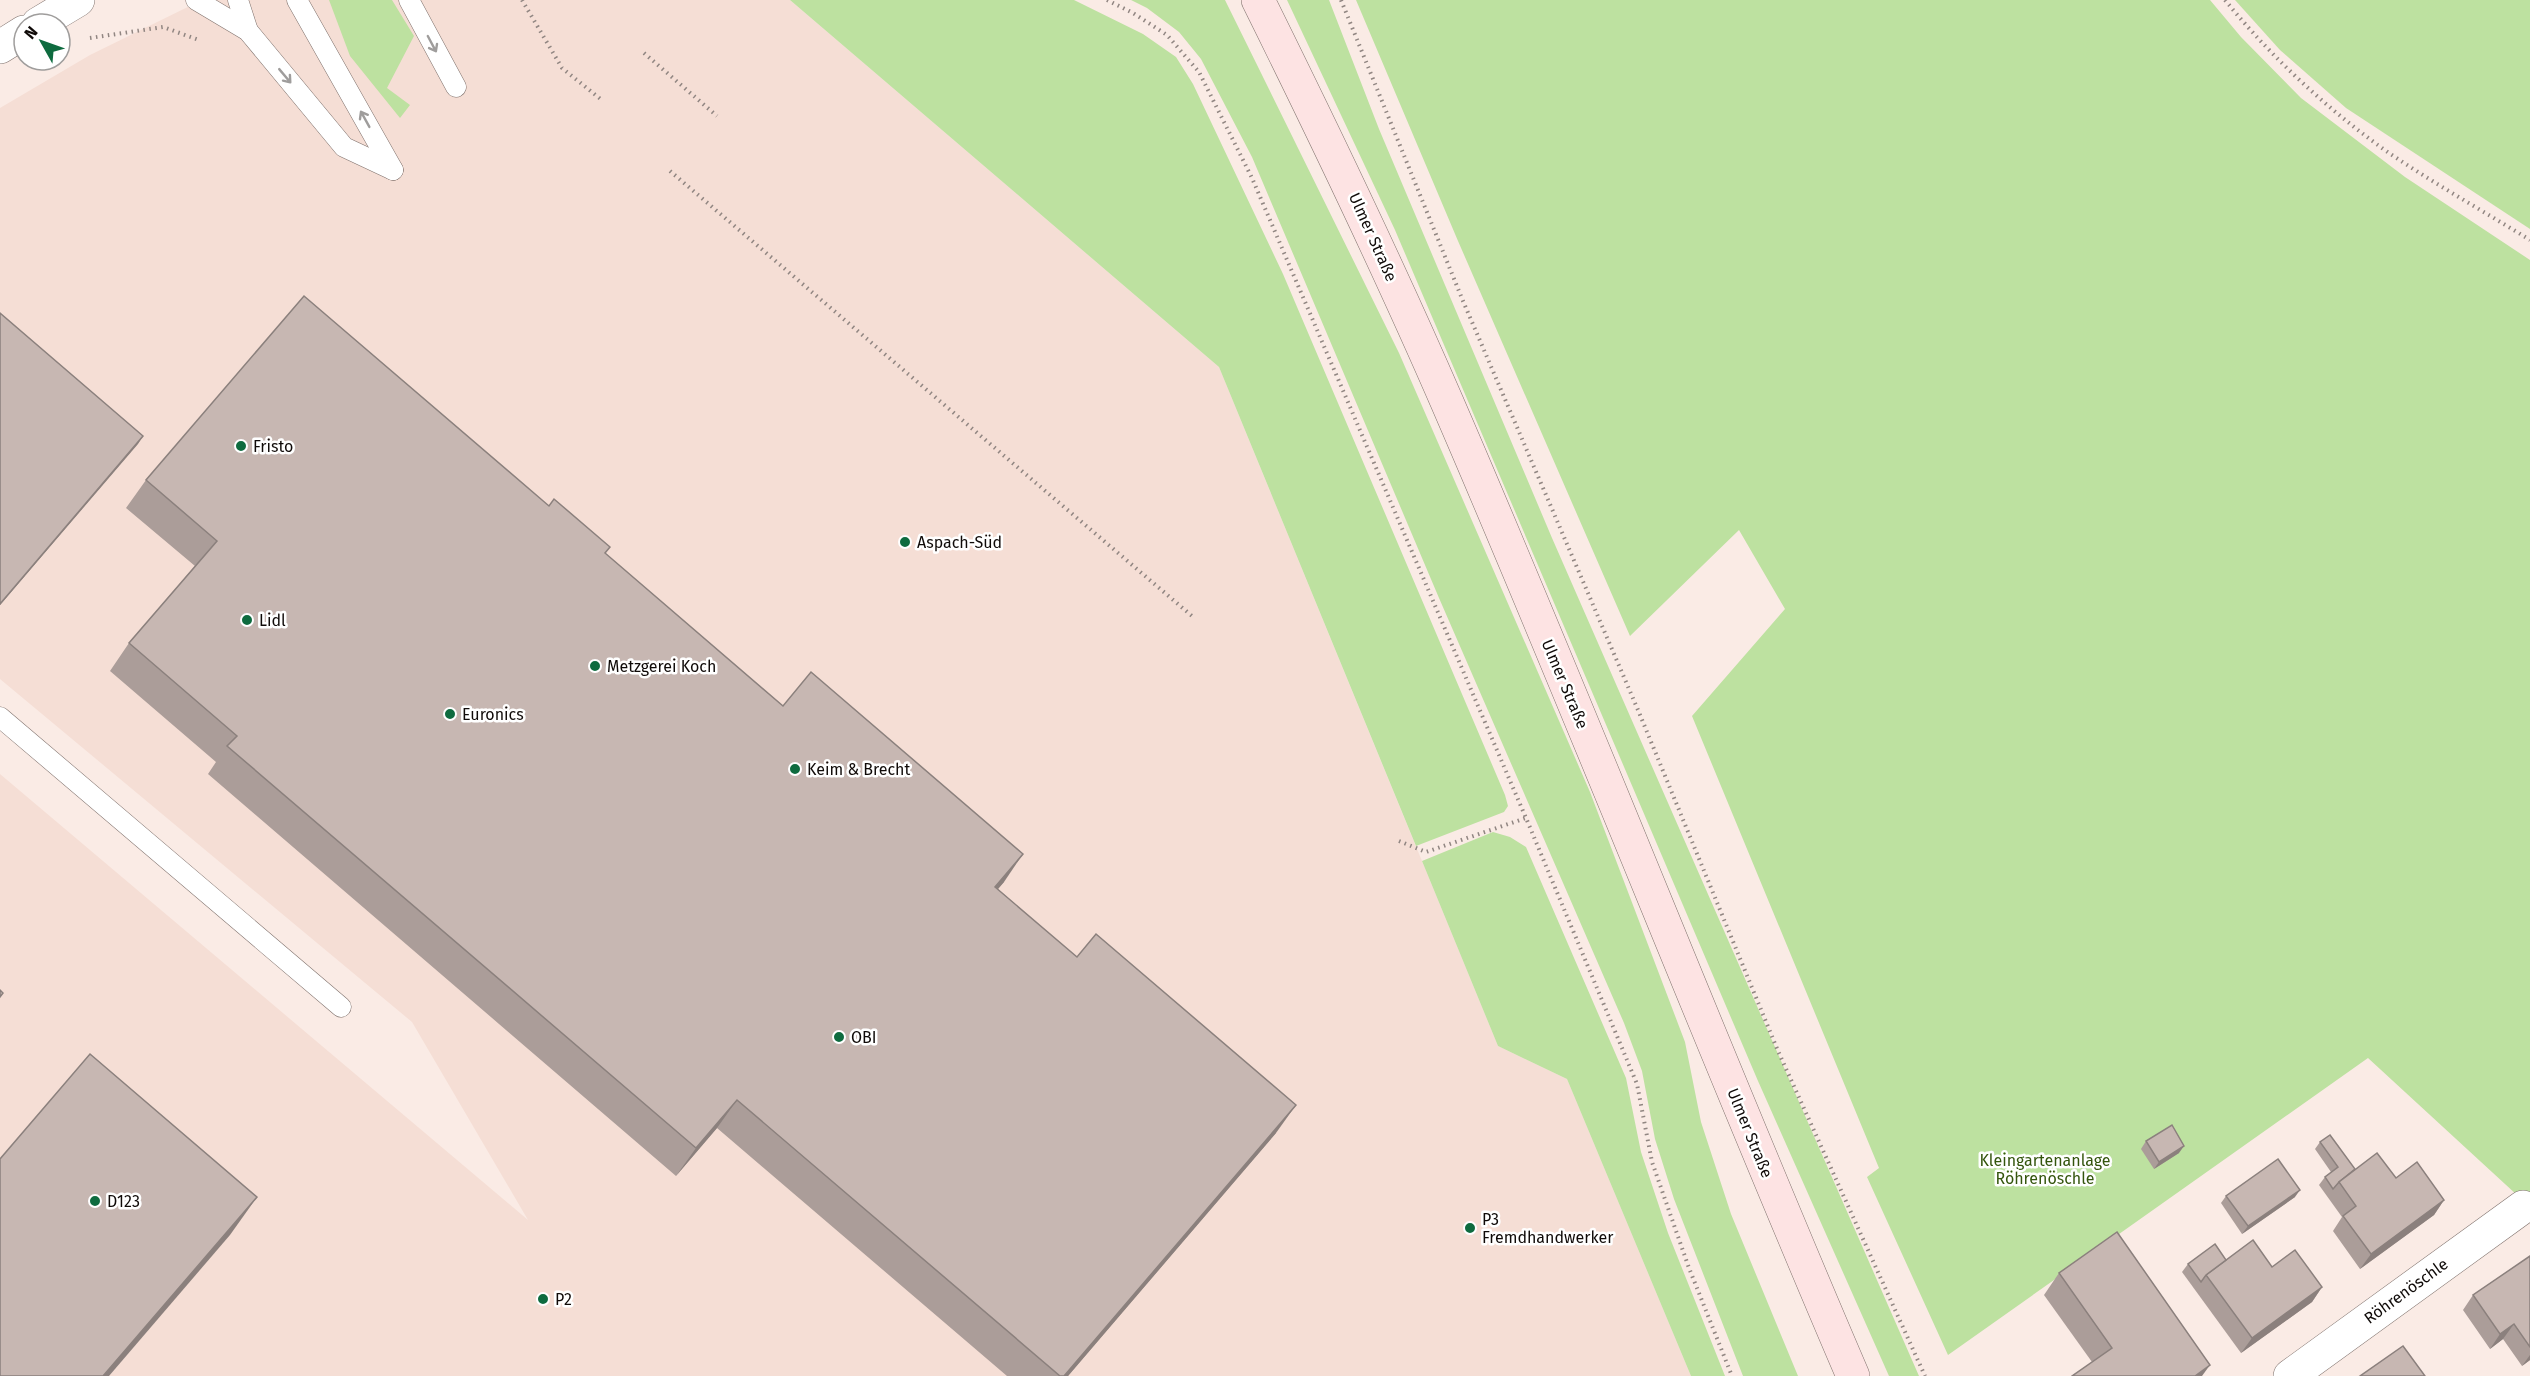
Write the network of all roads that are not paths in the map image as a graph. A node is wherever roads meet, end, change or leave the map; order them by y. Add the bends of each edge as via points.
1 (78, 0) edge
2 (196, 0) edge
3 (238, 0) edge
4 (297, 0) edge
5 (409, 0) edge
6 (1258, 0) edge
7 (58, 12) edge
8 (248, 31) junction
9 (456, 87) dead end
10 (0, 717) edge
11 (341, 1007) dead end
12 (2527, 1210) edge
13 (1852, 1376) edge
14 (2290, 1376) edge

1 - 7 street
2 - 8 lane
3 - 8 lane
8 -> 4 lane via 344,147 393,170
5 -> 9 lane
6 - 13 main road, Ulmer Straße via 1345,175 1447,401
10 - 11 lane
12 - 14 street, Röhrenöschle

